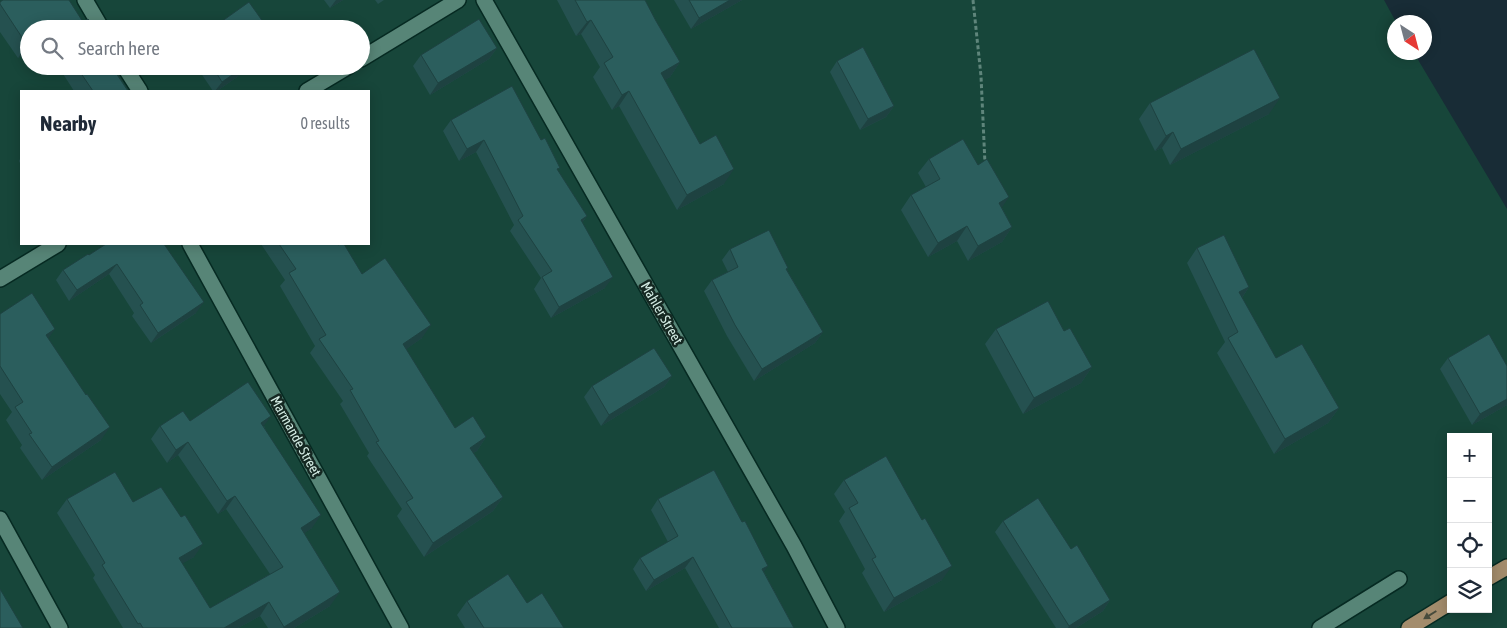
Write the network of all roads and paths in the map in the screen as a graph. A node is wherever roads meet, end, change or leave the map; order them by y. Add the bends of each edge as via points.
1 (84, 0) edge
2 (458, 0) edge
3 (484, 0) edge
4 (973, 0) edge
5 (96, 20) edge
6 (370, 53) edge
7 (130, 75) edge
8 (333, 75) edge
9 (139, 90) edge
10 (309, 90) edge
11 (985, 171) edge
12 (56, 245) edge
13 (191, 245) edge
14 (0, 279) edge
15 (0, 519) edge
16 (1507, 567) edge
17 (1492, 576) edge
18 (1399, 580) dead end
19 (1447, 604) edge
20 (60, 628) edge
21 (401, 628) edge
22 (837, 628) edge
23 (1320, 628) edge
24 (1409, 628) edge

1 - 5 street
2 - 6 street
3 - 22 street, Mahler Street via 789,537
4 - 11 path via 981,76
7 - 9 street
8 - 10 street
12 - 14 street
13 - 21 street, Marmande Street
15 - 20 street
16 - 17 main road
18 - 23 street
19 -> 24 main road

